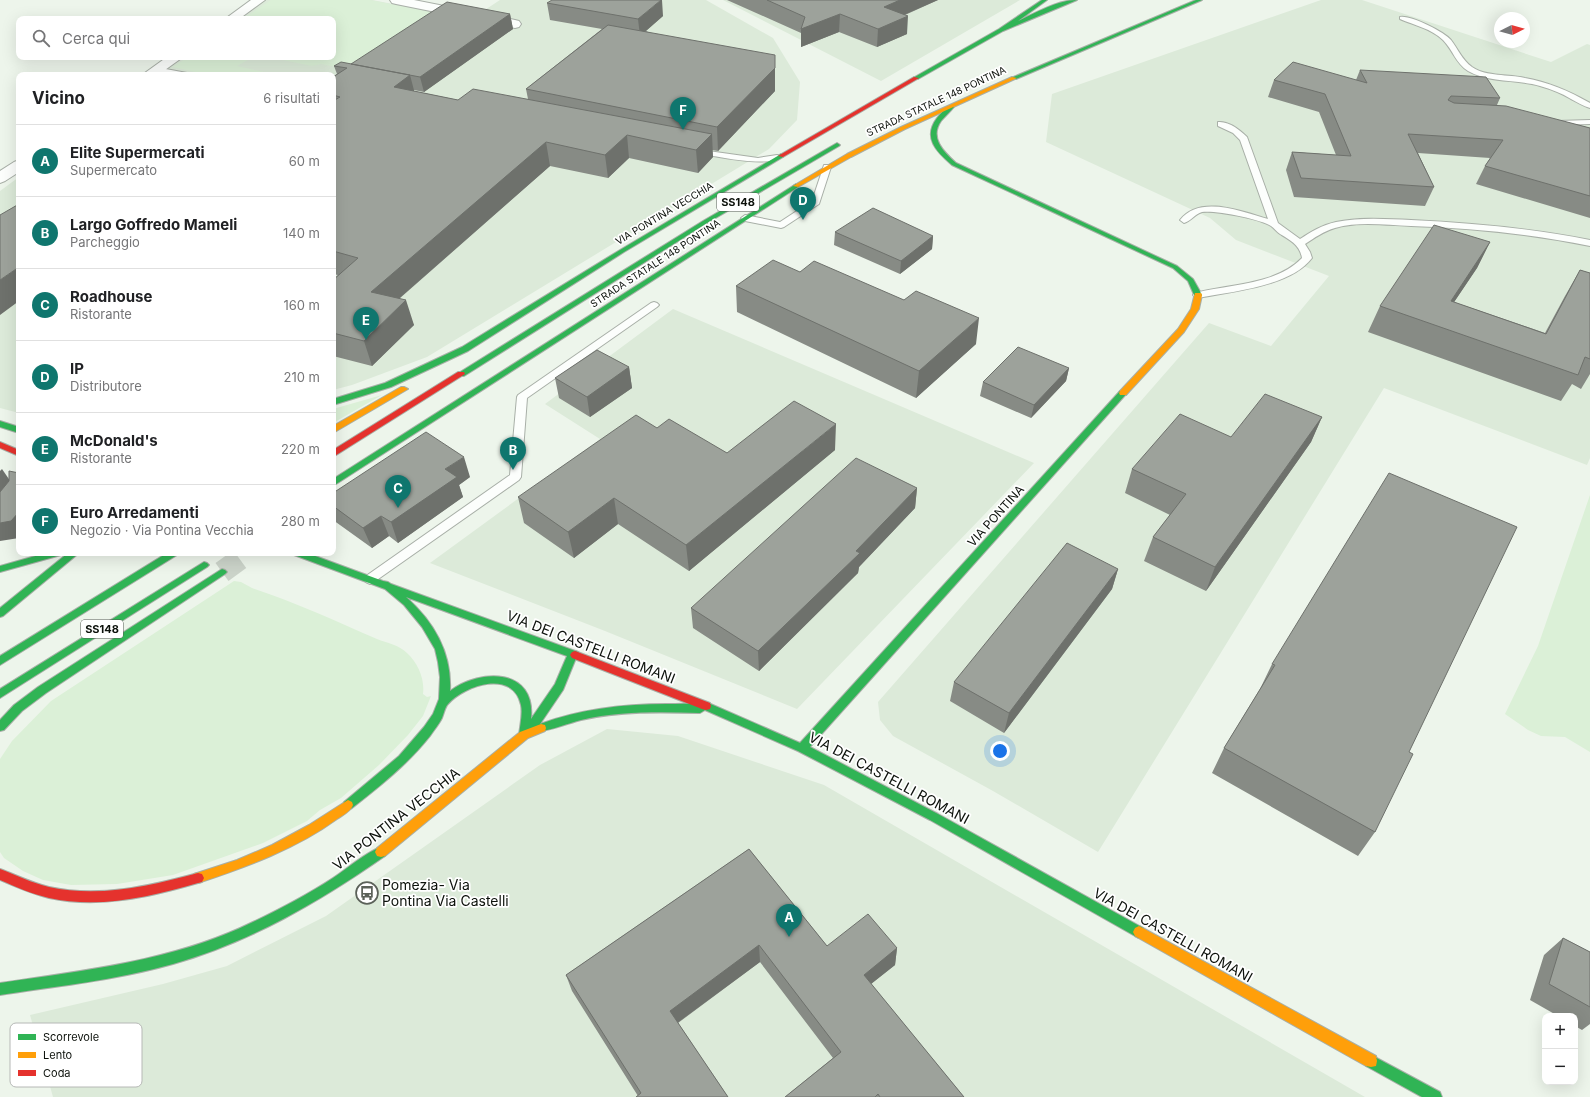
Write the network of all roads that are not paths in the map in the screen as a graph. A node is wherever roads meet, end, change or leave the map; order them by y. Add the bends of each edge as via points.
1 (259, 0) edge
2 (396, 0) edge
3 (1045, 0) edge
4 (1075, 0) edge
5 (1200, 0) edge
6 (235, 16) edge
7 (1402, 18) dead end
8 (515, 24) dead end
9 (1001, 30) junction
10 (172, 60) edge
11 (154, 72) edge
12 (956, 102) junction
13 (1590, 106) edge
14 (1590, 122) edge
15 (1546, 123) edge
16 (1221, 124) dead end
17 (846, 140) dead end
18 (691, 149) edge
19 (777, 158) junction
20 (16, 167) edge
21 (827, 167) junction
22 (0, 178) edge
23 (745, 218) junction
24 (1184, 220) dead end
25 (1274, 224) junction
26 (1300, 243) junction
27 (1590, 244) edge
28 (1198, 295) junction
29 (654, 304) dead end
30 (465, 349) junction
31 (336, 401) edge
32 (0, 424) edge
33 (336, 428) edge
34 (16, 429) edge
35 (0, 445) edge
36 (16, 452) edge
37 (336, 452) edge
38 (365, 463) junction
39 (336, 481) edge
40 (336, 485) edge
41 (17, 556) edge
42 (47, 556) edge
43 (70, 556) edge
44 (169, 556) edge
45 (305, 556) edge
46 (204, 564) dead end
47 (5, 568) edge
48 (222, 572) tunnel mouth
49 (370, 579) junction
50 (385, 584) junction
51 (0, 613) edge
52 (573, 654) junction
53 (0, 661) edge
54 (0, 694) edge
55 (443, 702) junction
56 (715, 710) junction
57 (0, 727) edge
58 (524, 735) junction
59 (802, 748) junction
60 (0, 874) edge
61 (0, 989) edge
62 (1435, 1097) edge

1 - 6 street
2 - 8 street
3 - 9 main road
4 - 9 main road
5 - 12 main road, STRADA STATALE 148 PONTINA / SS148
7 - 13 lane via 1443,36 1465,66 1474,72 1538,83
9 - 19 main road, VIA PONTINA VECCHIA
10 - 11 street
12 - 21 main road, STRADA STATALE 148 PONTINA / SS148 via 894,131
12 - 28 main road via 939,118 933,133 937,146 948,159 961,168 1175,267 1191,280
14 - 15 lane
16 - 25 lane via 1236,131 1244,139
17 - 37 main road, STRADA STATALE 148 PONTINA / SS148 via 705,222
18 - 19 lane via 758,160
19 - 30 main road, VIA PONTINA VECCHIA
20 - 22 street
21 - 23 main road, STRADA STATALE 148 PONTINA / SS148
21 - 23 lane via 816,202 781,225
23 - 38 main road, STRADA STATALE 148 PONTINA / SS148
24 - 25 lane via 1192,212 1205,209
25 - 26 lane
26 - 27 lane via 1334,225 1368,222 1500,228
26 - 28 lane via 1306,250 1307,258 1297,269 1267,281
28 - 59 main road, VIA PONTINA via 1195,309 1181,330
29 - 49 lane via 522,396 515,477
30 - 31 main road, VIA PONTINA VECCHIA via 388,385
30 - 33 main road via 414,383
32 - 34 main road
35 - 36 main road
38 - 39 main road, STRADA STATALE 148 PONTINA / SS148
38 - 40 main road
41 - 47 lane
42 - 47 main road
43 - 51 main road
44 - 53 main road, SS148
45 - 49 main road, VIA DEI CASTELLI ROMANI
46 - 54 main road, SS148
48 - 57 main road via 42,690 18,708
49 - 50 main road, VIA DEI CASTELLI ROMANI
50 - 52 main road, VIA DEI CASTELLI ROMANI
50 - 55 main road via 413,607 437,642 444,666
52 - 56 main road, VIA DEI CASTELLI ROMANI
52 - 58 main road via 567,675 548,710
55 - 58 main road via 461,688 471,684 492,679 508,681 520,691 526,705
55 - 60 main road via 430,725 408,752 354,802 306,834 240,864 187,882 92,898 39,890
56 - 58 main road, VIA PONTINA VECCHIA via 612,710 565,719
56 - 59 main road, VIA DEI CASTELLI ROMANI
58 - 61 main road, VIA PONTINA VECCHIA via 381,852 310,900 269,922 174,958 115,972
59 - 62 main road, VIA DEI CASTELLI ROMANI via 940,821

